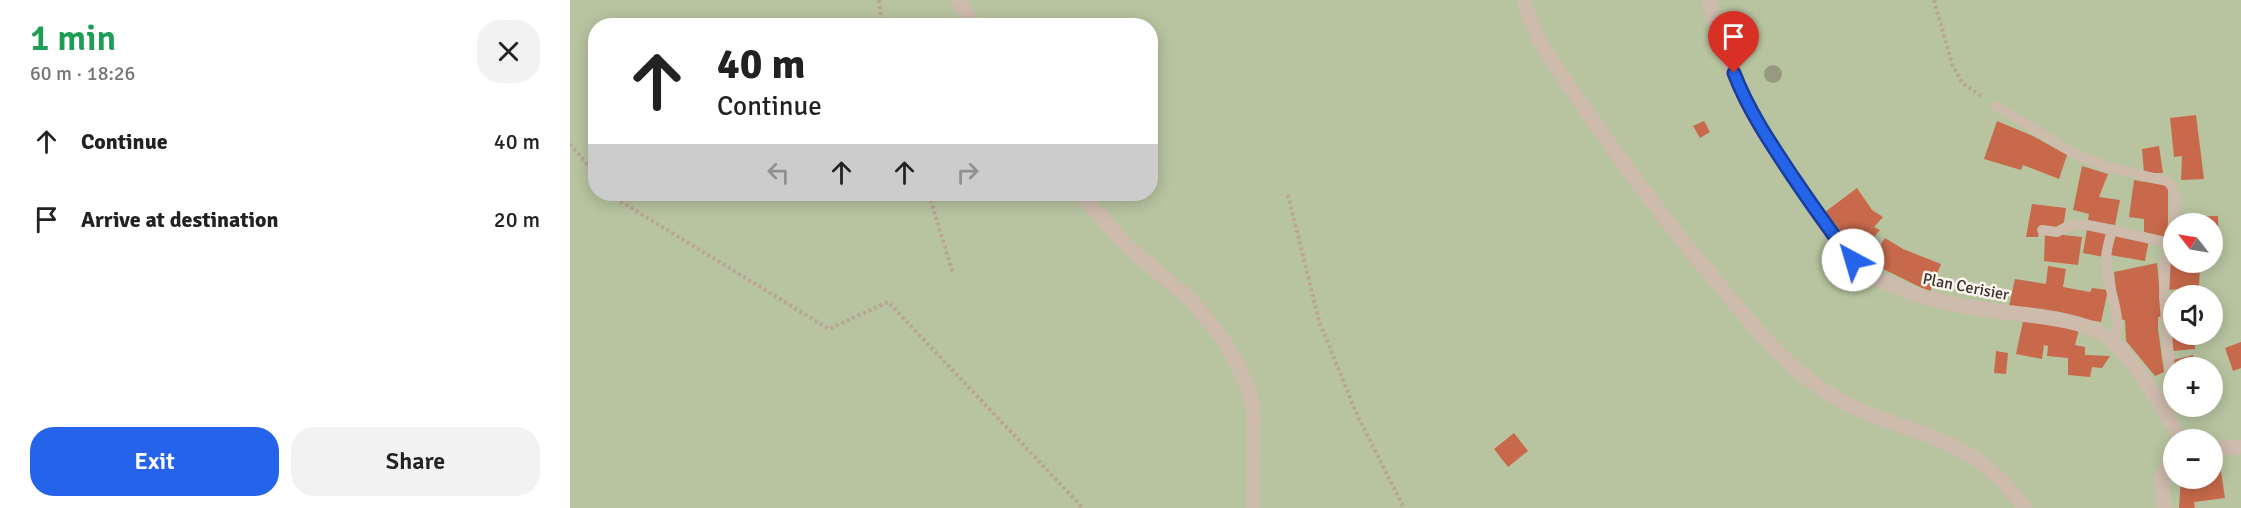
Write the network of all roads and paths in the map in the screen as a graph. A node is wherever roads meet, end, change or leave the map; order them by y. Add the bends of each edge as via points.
1 (879, 0) edge
2 (959, 0) edge
3 (1524, 0) edge
4 (1709, 0) edge
5 (1934, 0) edge
6 (881, 18) edge
7 (969, 18) edge
8 (1996, 106) joint
9 (570, 144) edge
10 (588, 165) edge
11 (1288, 195) dead end
12 (620, 201) edge
13 (931, 201) edge
14 (1087, 201) edge
15 (2174, 213) edge
16 (2042, 230) dead end
17 (2112, 230) junction
18 (2163, 241) edge
19 (2164, 273) edge
20 (953, 274) dead end
21 (2113, 342) junction
22 (2161, 404) junction
23 (2175, 429) edge
24 (2241, 447) edge
25 (2223, 448) edge
26 (2163, 489) edge
27 (1083, 508) edge
28 (1253, 508) edge
29 (1404, 508) edge
30 (2024, 508) edge
31 (2164, 508) edge

1 - 6 path
2 - 7 street
3 - 30 street via 1540,45 1612,147 1691,252 1780,355 1848,405 1961,450 2005,483
4 - 21 street, Plan Cerisier via 1741,92 1763,132 1820,217 1866,271 1923,298 2078,324
5 - 8 path via 1952,64 1962,83
8 - 15 lane via 2077,155 2167,181 2175,194
9 - 10 path
11 - 29 path via 1319,321 1358,417
12 - 27 path via 829,329 888,302
13 - 20 path
14 - 28 street via 1127,246 1190,300 1238,365 1254,415
16 - 17 lane via 2061,232 2076,224
17 - 18 lane
17 - 21 lane via 2106,261 2117,324
19 - 22 lane via 2171,383
21 - 22 street, Plan Cerisier
22 - 23 street, Plan Cerisier
24 - 25 street
26 - 31 street

